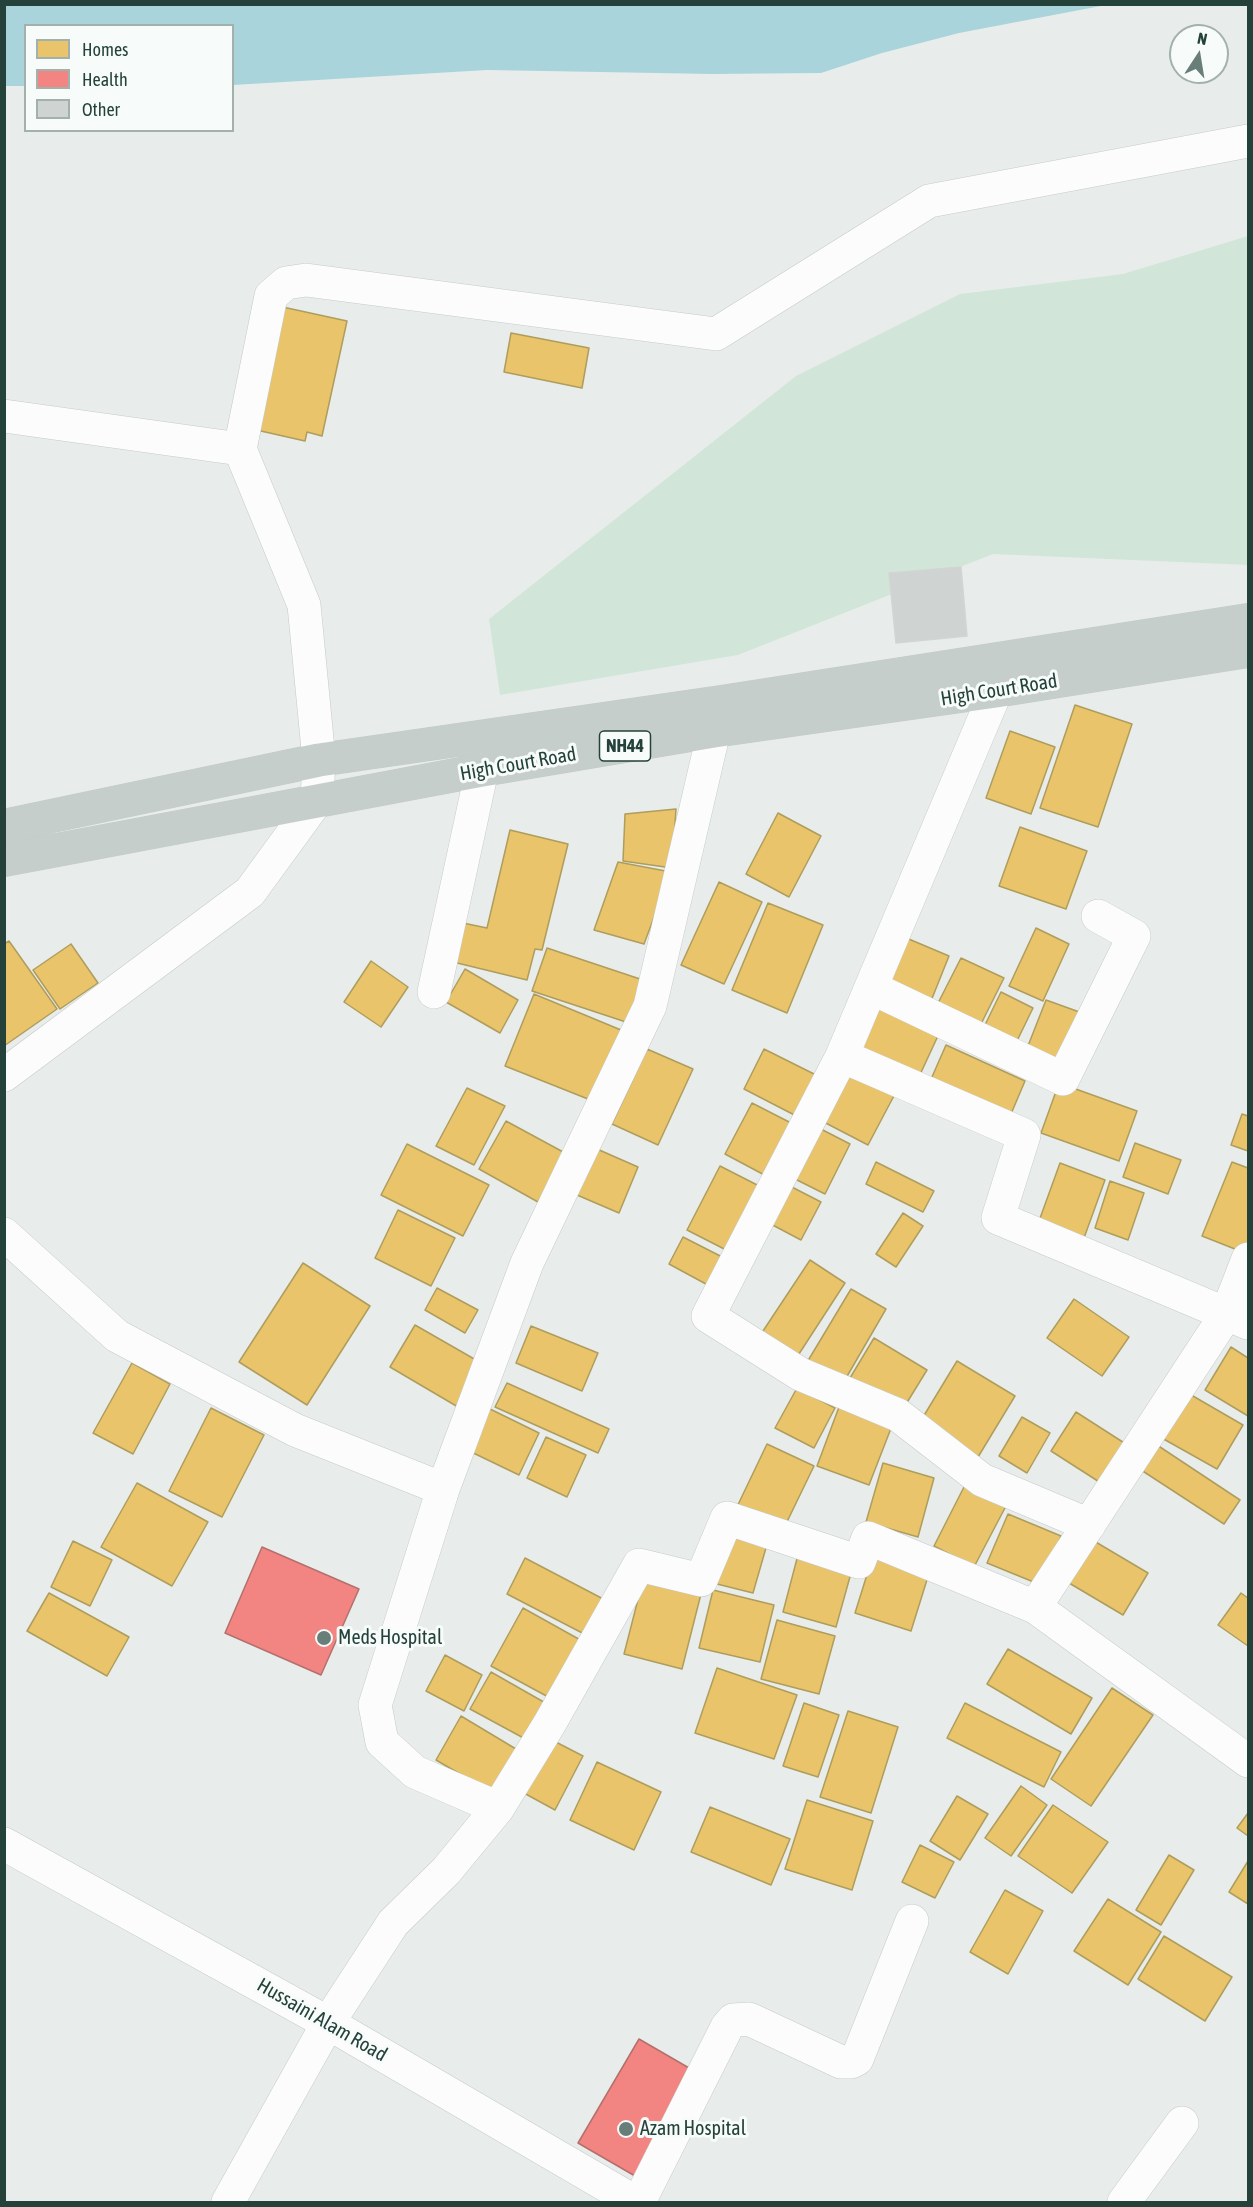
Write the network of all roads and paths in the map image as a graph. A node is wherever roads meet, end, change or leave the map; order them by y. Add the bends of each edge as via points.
1 (1248, 141) edge
2 (4, 416) edge
3 (240, 449) junction
4 (1248, 620) edge
5 (1248, 651) edge
6 (996, 691) junction
7 (714, 731) junction
8 (319, 760) junction
9 (482, 770) junction
10 (317, 800) junction
11 (4, 826) edge
12 (4, 860) edge
13 (1098, 916) dead end
14 (872, 988) junction
15 (434, 992) dead end
16 (842, 1056) junction
17 (4, 1075) edge
18 (4, 1234) edge
19 (1248, 1259) edge
20 (1238, 1318) edge
21 (443, 1489) junction
22 (1089, 1526) junction
23 (1035, 1607) junction
24 (1248, 1761) edge
25 (498, 1808) junction
26 (4, 1844) edge
27 (912, 1921) dead end
28 (328, 2023) junction
29 (1182, 2123) dead end
30 (228, 2202) edge
31 (637, 2202) edge
32 (1124, 2202) edge

1 - 3 street via 929,201 717,334 306,280 286,283 272,296
2 - 3 street
3 - 8 street via 304,605
4 - 8 highway, High Court Road / NH44
5 - 6 highway, High Court Road / NH44
6 - 7 highway, High Court Road / NH44
6 - 14 street
7 - 9 highway, High Court Road / NH44
7 - 21 street via 650,1006 527,1263
8 - 10 street
8 - 11 highway, High Court Road / NH44
9 - 10 highway, High Court Road / NH44
9 - 15 street
10 - 12 highway, High Court Road / NH44
10 - 17 street via 250,892
13 - 14 street via 1134,936 1063,1079
14 - 16 street
16 - 20 street via 1024,1135 998,1218
16 - 22 street via 708,1316 800,1374 898,1415 982,1480
18 - 21 street via 117,1336 295,1430
19 - 20 street
20 - 22 street
21 - 25 street via 375,1705 382,1742 415,1772
22 - 23 street
23 - 24 street
23 - 25 street via 868,1538 859,1562 727,1518 701,1580 639,1565
25 - 28 street via 446,1871 393,1923
26 - 28 street, Hussaini Alam Road
27 - 31 street via 857,2059 841,2062 749,2019 733,2020
28 - 30 street
28 - 31 street, Hussaini Alam Road
29 - 32 street

